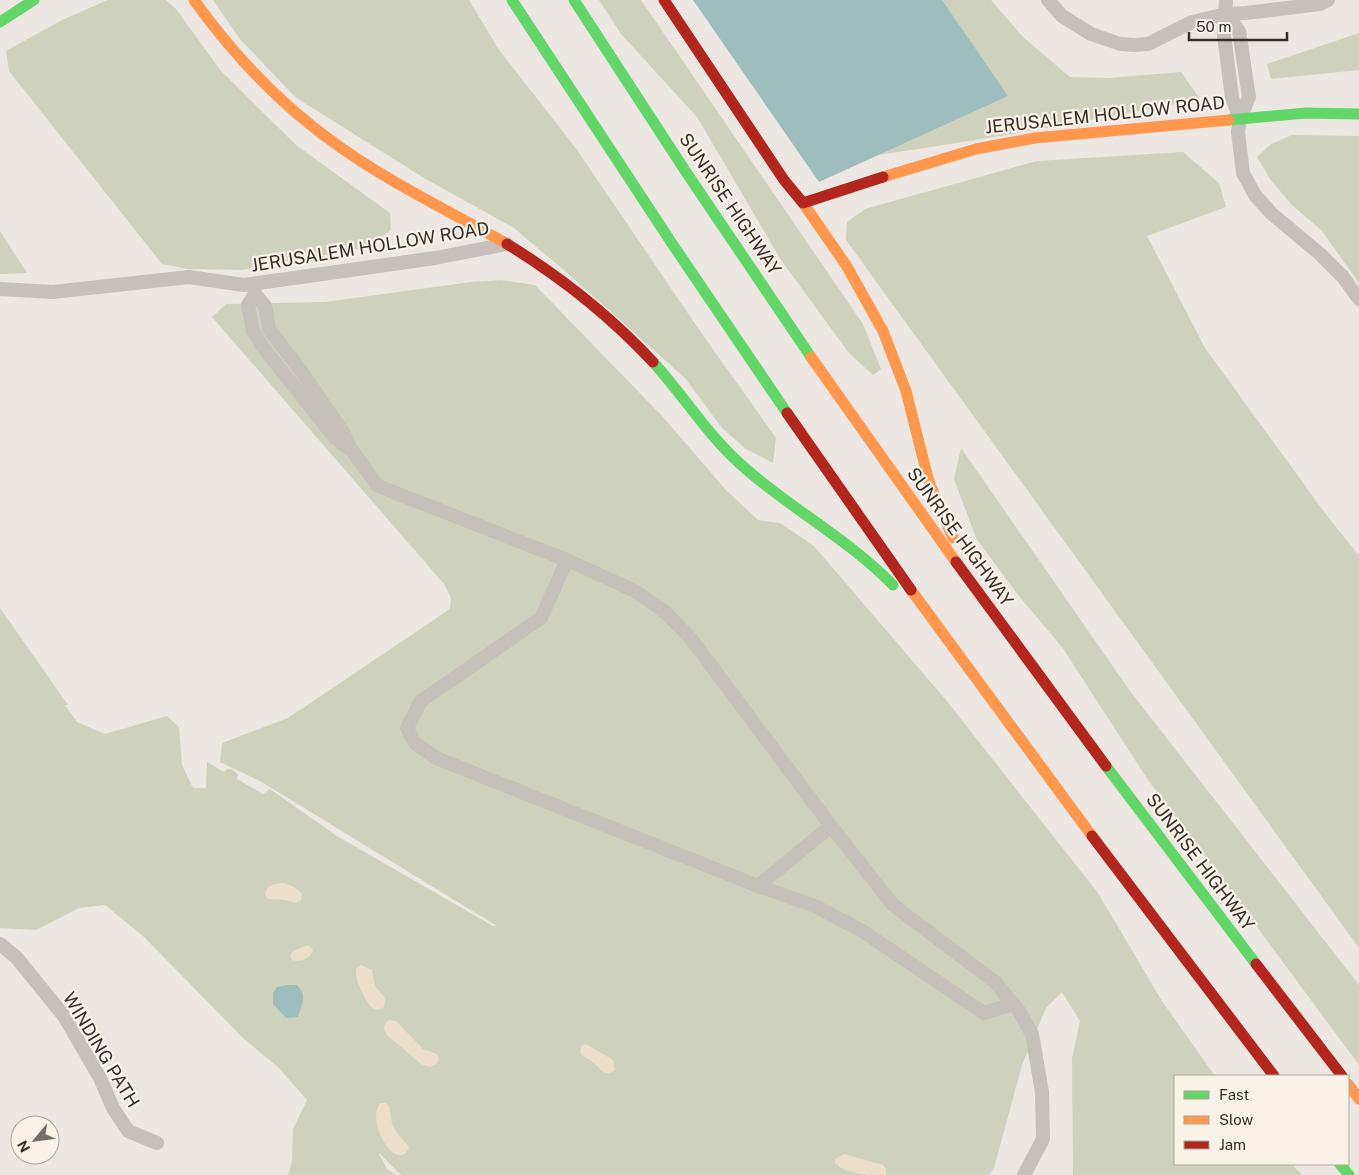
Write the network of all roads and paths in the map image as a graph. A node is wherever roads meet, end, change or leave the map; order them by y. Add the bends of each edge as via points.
1 (34, 0) edge
2 (194, 0) edge
3 (512, 0) edge
4 (574, 0) edge
5 (664, 0) edge
6 (1048, 0) edge
7 (1328, 0) edge
8 (1226, 7) edge
9 (0, 22) edge
10 (1246, 73) junction
11 (1229, 76) junction
12 (1359, 114) edge
13 (1240, 120) junction
14 (803, 203) junction
15 (507, 244) junction
16 (0, 289) edge
17 (254, 289) junction
18 (1359, 299) edge
19 (301, 371) junction
20 (289, 380) junction
21 (350, 449) junction
22 (567, 560) junction
23 (1000, 624) junction
24 (993, 703) junction
25 (832, 826) junction
26 (758, 886) junction
27 (0, 944) edge
28 (1014, 1004) junction
29 (1273, 1075) edge
30 (1341, 1075) edge
31 (1349, 1085) edge
32 (1359, 1099) edge
33 (157, 1144) dead end
34 (1024, 1175) edge

1 - 9 main road
2 - 15 main road via 251,71 321,133 390,178
3 - 24 main road via 726,325
4 - 23 main road, SUNRISE HIGHWAY via 760,281
5 - 14 main road via 773,164
6 - 8 street via 1062,16 1092,34 1120,44 1134,45 1148,44
7 - 8 street via 1320,4 1246,13
8 - 10 street via 1239,31
8 - 11 street via 1224,35
10 - 11 street
10 - 13 street via 1249,97
11 - 13 street
12 - 13 main road, JERUSALEM HOLLOW ROAD via 1306,113
13 - 14 main road, JERUSALEM HOLLOW ROAD via 999,143
13 - 18 street via 1238,142 1244,173 1255,195 1271,214 1320,254
14 - 23 main road via 851,273 884,332 903,380 925,468 941,513
15 - 17 street, JERUSALEM HOLLOW ROAD
15 - 24 main road via 569,285 619,328 666,376 718,441 743,466 879,569
16 - 17 street, JERUSALEM HOLLOW ROAD via 53,292 189,278
17 - 19 street via 265,306 269,329
17 - 20 street via 248,306 253,331
19 - 20 street
19 - 21 street via 344,432
20 - 21 street via 335,438
21 - 22 street via 378,486
22 - 25 street via 635,591 665,612 692,640
22 - 26 street via 541,618 421,700 407,728 415,743 436,758
23 - 30 main road, SUNRISE HIGHWAY
24 - 29 main road
25 - 26 street
25 - 28 street via 893,905 996,982
26 - 28 street via 815,906 864,932 984,1013
27 - 33 street, WINDING PATH via 16,957 64,1016 128,1131
28 - 34 street via 1032,1034 1042,1092 1043,1139
31 - 32 main road

